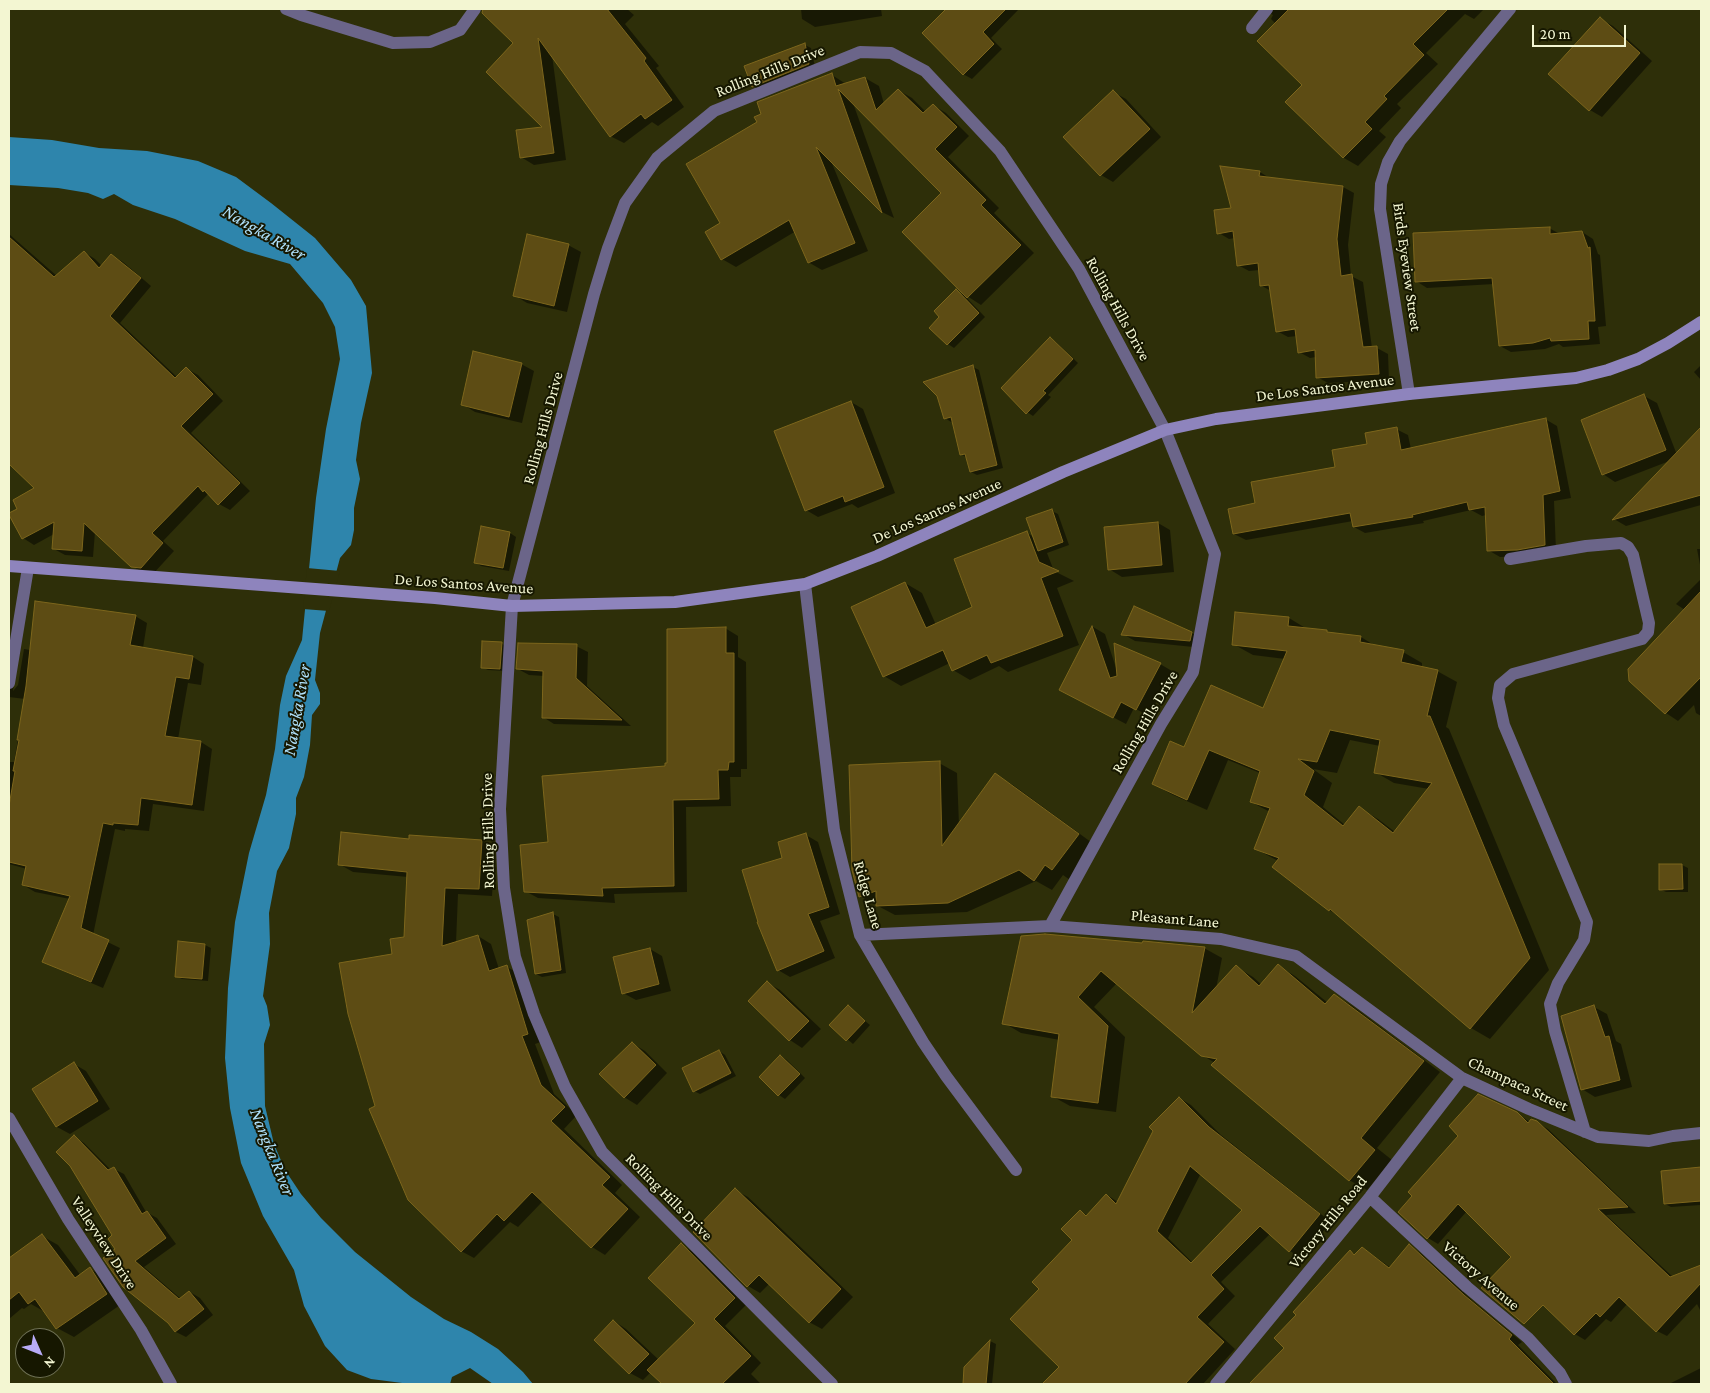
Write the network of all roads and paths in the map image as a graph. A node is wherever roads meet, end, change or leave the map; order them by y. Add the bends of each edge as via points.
1 (286, 9) edge
2 (475, 9) edge
3 (1267, 9) edge
4 (1510, 9) edge
5 (1252, 28) dead end
6 (1701, 322) edge
7 (1409, 394) junction
8 (1165, 430) junction
9 (1510, 559) dead end
10 (9, 566) edge
11 (28, 568) junction
12 (805, 584) junction
13 (512, 606) junction
14 (9, 683) edge
15 (1050, 926) junction
16 (860, 935) junction
17 (1296, 956) joint
18 (1462, 1078) junction
19 (9, 1118) edge
20 (1585, 1132) junction
21 (1701, 1133) edge
22 (1016, 1170) dead end
23 (1370, 1197) junction
24 (171, 1384) edge
25 (832, 1384) edge
26 (1216, 1384) edge
27 (1566, 1384) edge

1 - 2 street via 394,43 430,42 460,30
3 - 5 street
4 - 7 street, Birds Eyeview Street via 1400,140 1381,184 1380,209
6 - 7 street, De Los Santos Avenue via 1638,359 1576,378
7 - 8 street, De Los Santos Avenue via 1216,419
8 - 12 street, De Los Santos Avenue via 877,556
8 - 13 street, Rolling Hills Drive via 1078,269 1000,151 925,71 891,53 860,52 714,111 657,158 625,203 594,294
8 - 15 street, Rolling Hills Drive via 1215,554 1193,672
9 - 20 street via 1621,543 1633,554 1649,623 1648,632 1642,639 1513,674 1500,685 1498,698 1504,725 1587,922 1584,940 1558,983 1550,1004
10 - 11 street, De Los Santos Avenue
11 - 13 street, De Los Santos Avenue
11 - 14 street
12 - 13 street, De Los Santos Avenue via 676,602
12 - 16 street, Ridge Lane via 834,830
13 - 25 street, Rolling Hills Drive via 500,809 504,888 515,957 534,1014 565,1087 602,1152
15 - 16 street
15 - 17 street, Pleasant Lane via 1221,939
16 - 22 street, Ridge Lane via 922,1042
17 - 18 street, Champaca Street
18 - 20 street, Champaca Street
18 - 23 street, Victory Hills Road
19 - 24 street, Valleyview Drive
20 - 21 street, Champaca Street via 1598,1138 1649,1141
23 - 26 street, Victory Hills Road
23 - 27 street, Victory Avenue via 1467,1287 1528,1338

